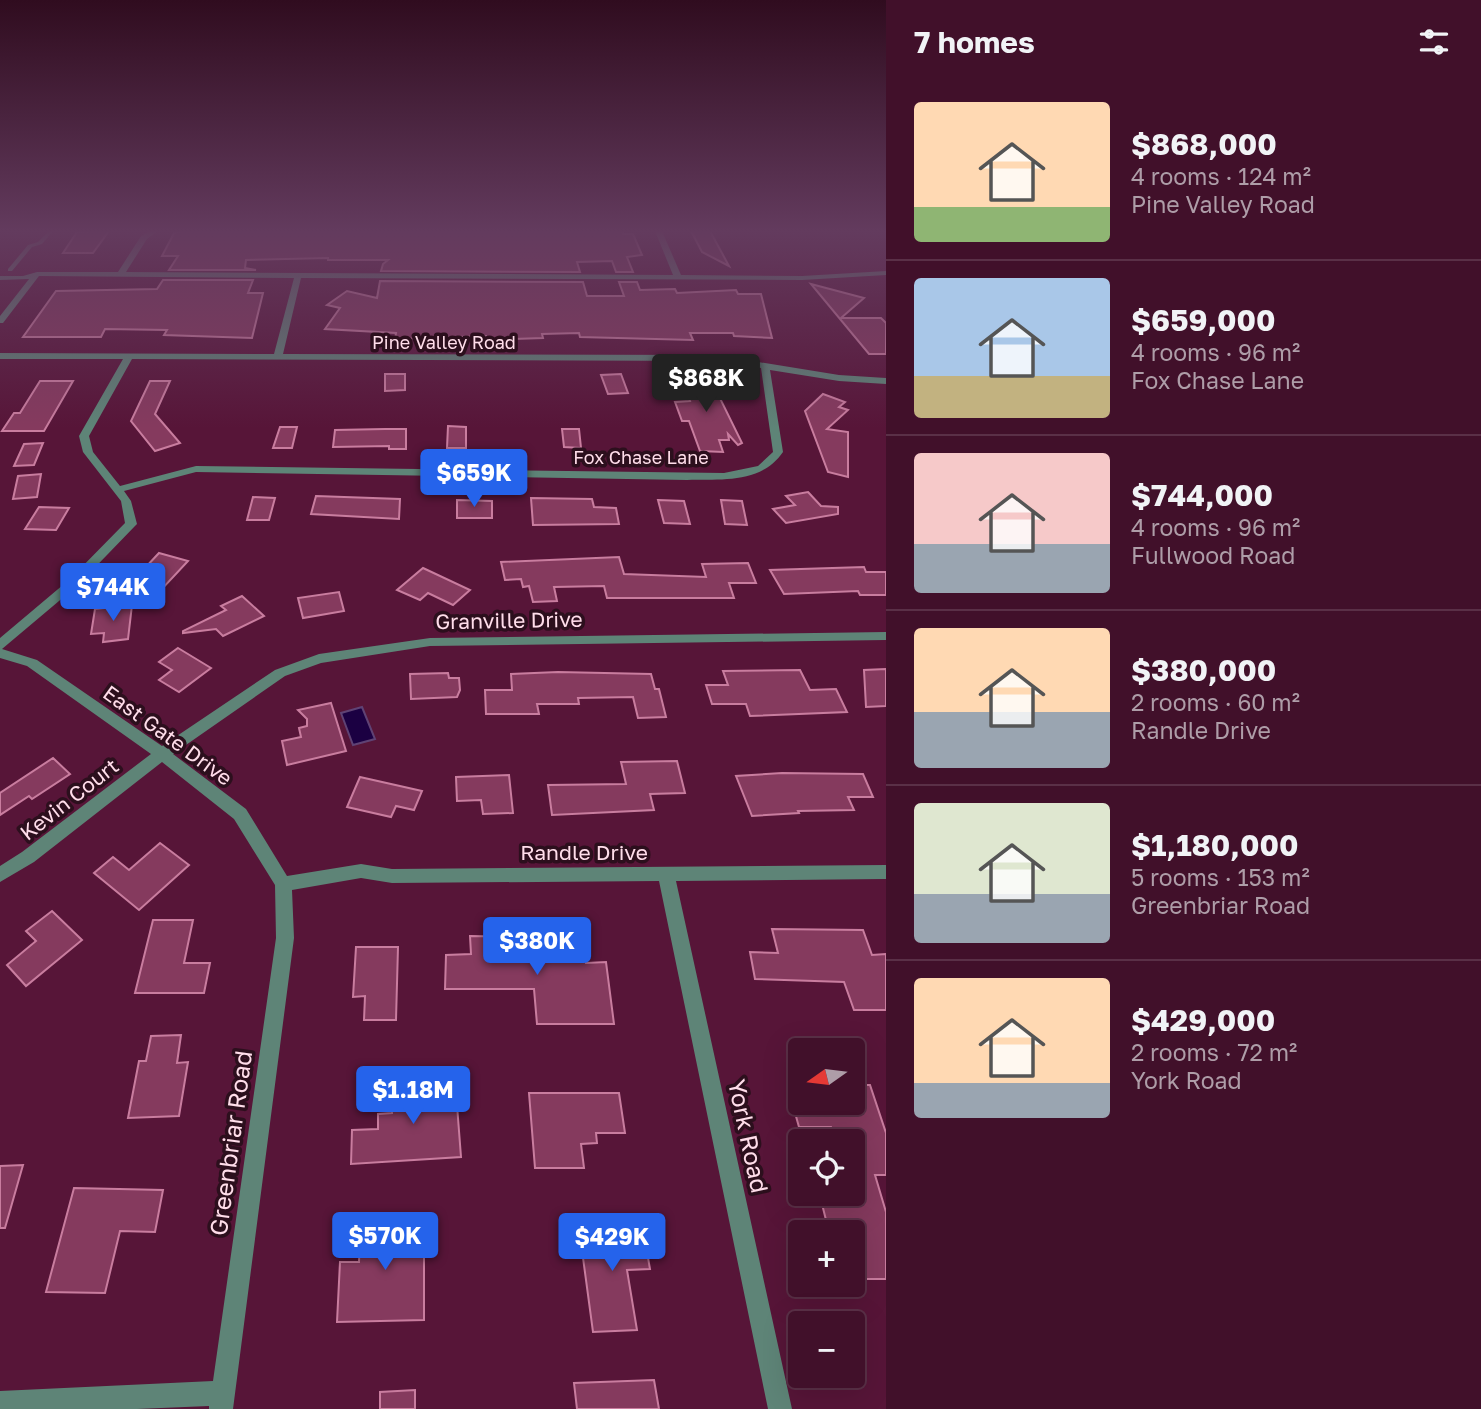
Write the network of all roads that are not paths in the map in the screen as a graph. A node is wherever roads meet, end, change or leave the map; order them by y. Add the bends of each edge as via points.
1 (19, 297) edge
2 (293, 297) edge
3 (0, 321) edge
4 (0, 356) edge
5 (129, 357) junction
6 (278, 357) junction
7 (765, 365) junction
8 (886, 381) edge
9 (117, 490) junction
10 (886, 636) edge
11 (0, 645) edge
12 (0, 653) edge
13 (162, 754) junction
14 (886, 872) edge
15 (666, 874) junction
16 (0, 876) edge
17 (283, 884) junction
18 (222, 1401) edge
19 (0, 1403) edge
20 (780, 1409) edge

1 - 3 street
2 - 6 street
4 - 5 street, Pine Valley Road
5 - 6 street, Pine Valley Road
5 - 9 street via 84,436 88,452
6 - 7 street, Pine Valley Road via 715,358
7 - 8 street, Pine Valley Road
7 - 9 street, Fox Chase Lane via 778,452 772,464 755,471 687,477 196,470
9 - 11 street via 126,501 131,524 74,582
10 - 13 street, Granville Drive via 430,642 365,650 280,673
12 - 13 street, East Gate Drive via 32,663
13 - 16 street, Kevin Court
13 - 17 street, East Gate Drive via 240,814
14 - 15 street, Randle Drive
15 - 17 street, Randle Drive via 392,876 361,872
15 - 20 street, York Road
17 - 18 street, Greenbriar Road via 285,938
18 - 19 street

